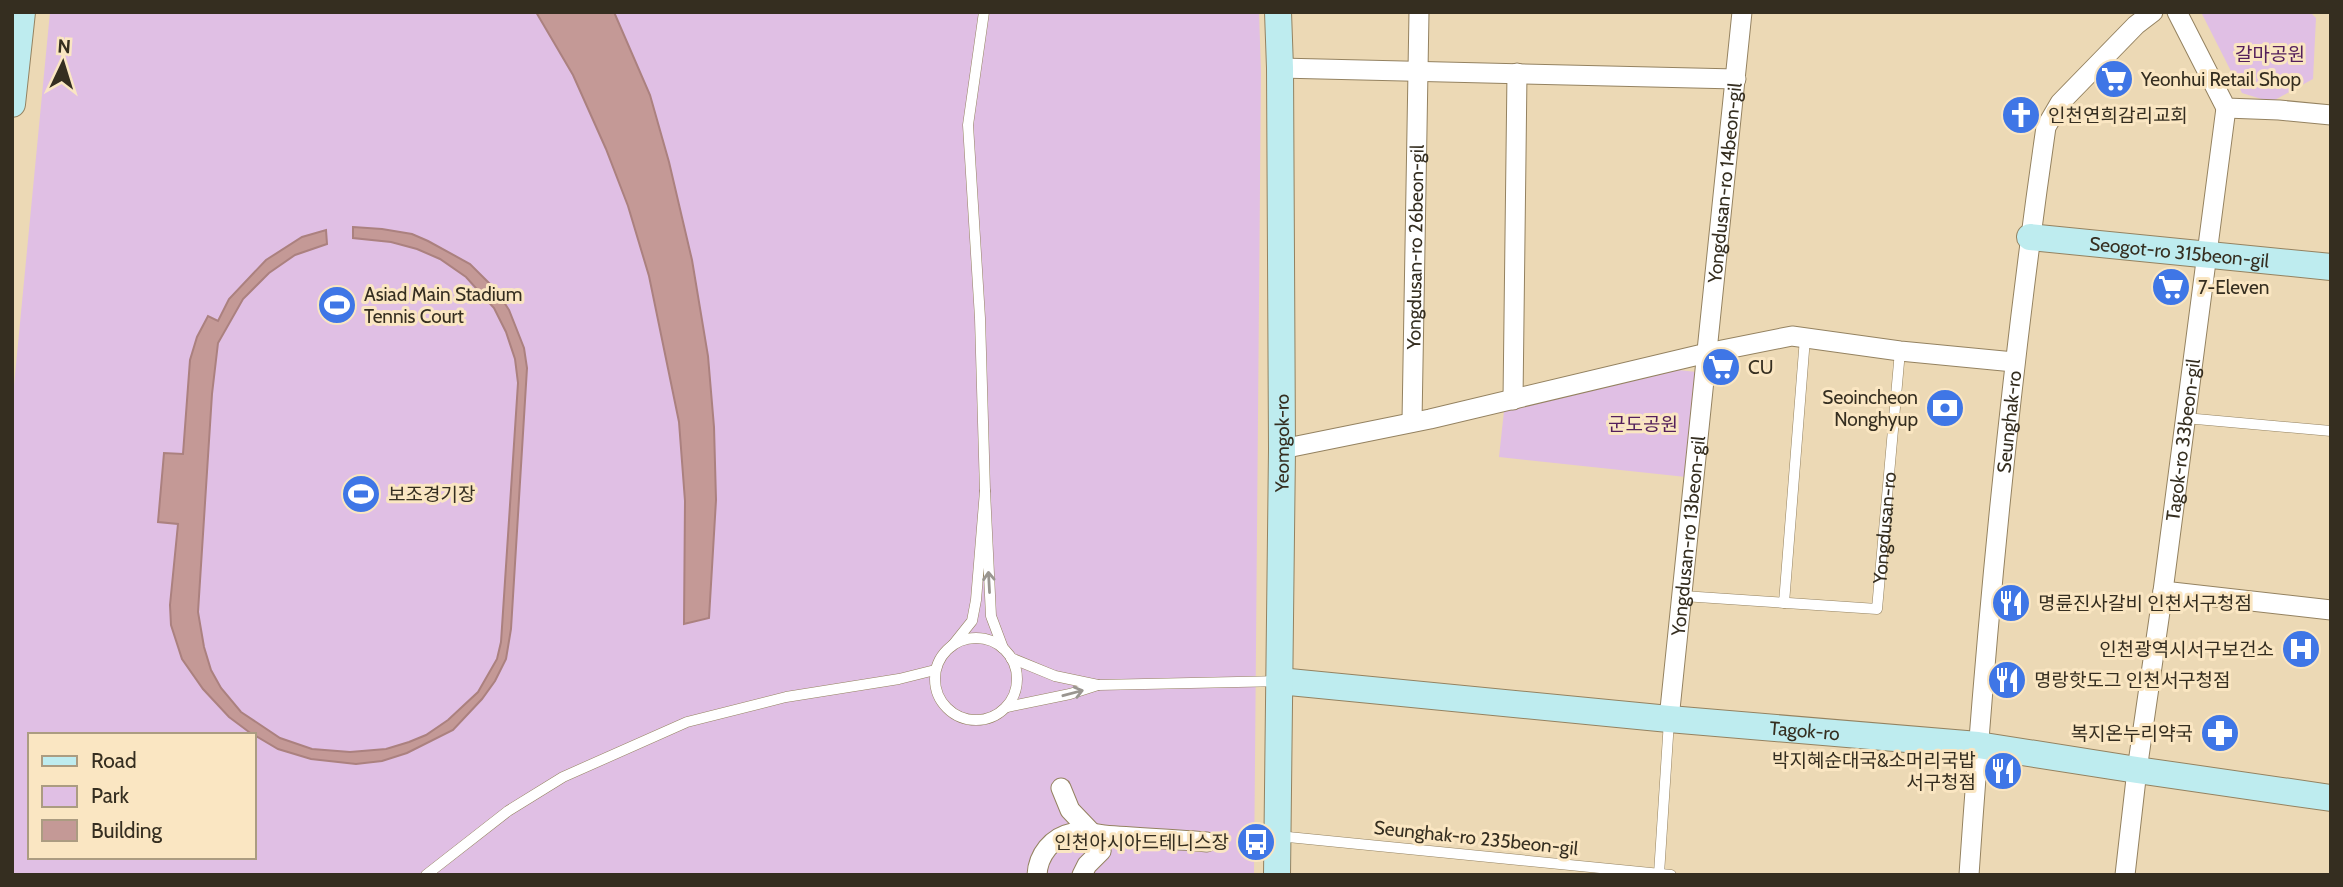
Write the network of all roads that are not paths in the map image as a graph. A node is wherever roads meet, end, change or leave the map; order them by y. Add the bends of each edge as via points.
1 (984, 12) edge
2 (1278, 12) edge
3 (1419, 12) edge
4 (1742, 12) edge
5 (2153, 12) edge
6 (2177, 12) edge
7 (23, 16) edge
8 (1280, 68) junction
9 (1416, 71) junction
10 (1517, 73) junction
11 (1736, 79) junction
12 (12, 104) edge
13 (2226, 108) junction
14 (2331, 115) edge
15 (2030, 237) junction
16 (2208, 256) junction
17 (2331, 267) edge
18 (1805, 338) junction
19 (1900, 351) junction
20 (1707, 353) junction
21 (2014, 362) junction
22 (1513, 400) junction
23 (2185, 418) junction
24 (1412, 422) junction
25 (2331, 431) edge
26 (1282, 449) junction
27 (985, 491) junction
28 (2163, 592) junction
29 (1683, 596) junction
30 (1784, 603) junction
31 (2331, 610) edge
32 (952, 646) junction
33 (1003, 648) junction
34 (1012, 658) junction
35 (935, 670) junction
36 (1279, 681) junction
37 (1098, 685) junction
38 (1007, 707) junction
39 (1669, 719) junction
40 (1978, 745) junction
41 (2137, 770) junction
42 (1061, 788) dead end
43 (2331, 798) edge
44 (1092, 833) junction
45 (1278, 836) junction
46 (1207, 842) dead end
47 (1659, 874) edge
48 (426, 875) edge
49 (1037, 875) edge
50 (1082, 875) edge
51 (1277, 875) edge
52 (1671, 875) edge
53 (1969, 875) edge
54 (2125, 875) edge

1 - 27 lane via 968,125
2 - 8 street, Yeomgok-ro
3 - 9 street, Yongdusan-ro 26beon-gil
4 - 11 street, Yongdusan-ro 14beon-gil
5 - 15 street, Seunghak-ro via 2060,103 2046,127
6 - 13 street
7 - 12 street
8 - 9 street
8 - 26 street, Yeomgok-ro
9 - 10 street
9 - 24 street, Yongdusan-ro 26beon-gil
10 - 11 street
10 - 22 street
11 - 20 street, Yongdusan-ro 14beon-gil
13 - 14 street
13 - 16 street, Tagok-ro 33beon-gil
15 - 16 street, Seogot-ro 315beon-gil
15 - 21 street, Seunghak-ro
16 - 17 street, Seogot-ro 315beon-gil
16 - 23 street, Tagok-ro 33beon-gil
18 - 19 street
18 - 20 street via 1792,336
18 - 30 lane
19 - 21 street
19 - 30 lane, Yongdusan-ro via 1877,609
20 - 22 street
20 - 29 street, Yongdusan-ro 13beon-gil
21 - 40 street, Seunghak-ro
22 - 24 street
23 - 25 lane
23 - 28 street, Tagok-ro 33beon-gil
24 - 26 street
26 - 36 street, Yeomgok-ro
27 - 32 lane via 972,621
33 -> 27 lane via 991,617
28 - 31 street
28 - 41 street, Tagok-ro 33beon-gil
29 - 30 lane, Yongdusan-ro
29 - 39 street, Yongdusan-ro 13beon-gil
32 - 33 lane via 979,638
32 - 35 lane
33 - 34 lane
34 - 37 lane via 1055,676
34 - 38 lane via 1017,683
35 - 38 lane via 938,696 957,716 984,720
35 - 48 lane via 786,697 687,722 563,776 508,811
36 - 37 lane
36 - 39 street, Tagok-ro
36 - 45 street, Yeomgok-ro
38 -> 37 lane
39 - 40 street, Tagok-ro
39 - 47 lane
40 - 41 street, Tagok-ro
40 - 53 street, Seunghak-ro
41 - 43 street, Tagok-ro
41 - 54 street, Tagok-ro 33beon-gil
42 - 44 street via 1070,810
44 - 46 street
44 - 49 street via 1069,833 1050,844
44 - 50 street via 1101,851
45 - 47 lane, Seunghak-ro 235beon-gil
45 - 51 street, Yeomgok-ro
47 - 52 lane, Seunghak-ro 235beon-gil

